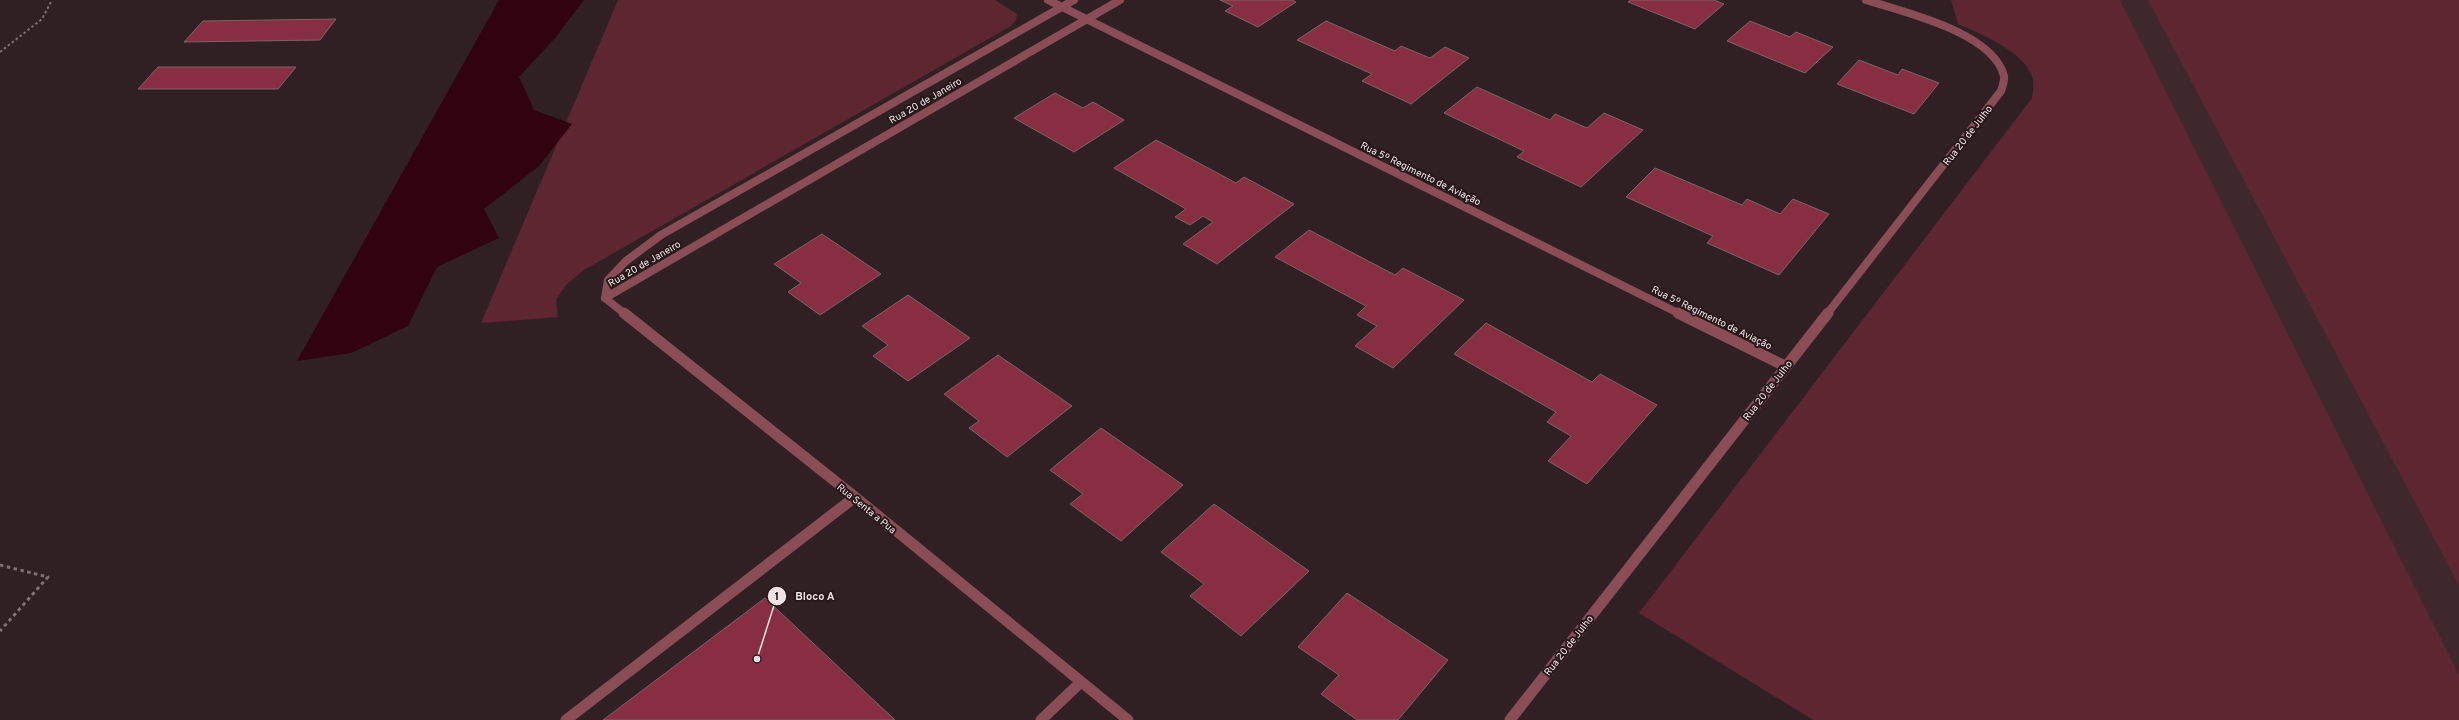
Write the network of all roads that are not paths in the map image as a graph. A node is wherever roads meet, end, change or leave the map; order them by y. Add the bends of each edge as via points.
1 (1048, 0) edge
2 (1074, 0) edge
3 (1120, 0) edge
4 (1866, 0) edge
5 (1062, 7) junction
6 (1087, 20) junction
7 (605, 298) junction
8 (1785, 366) junction
9 (855, 497) junction
10 (1081, 682) junction
11 (566, 720) edge
12 (1041, 720) edge
13 (1128, 720) edge
14 (1510, 720) edge

1 - 5 street, Rua 5º Regimento de Aviação
2 - 5 street, Rua 20 de Janeiro
3 - 6 street, Rua 20 de Janeiro
4 - 8 street, Rua 20 de Julho via 1959,34 1980,45 2000,65 2004,78 2001,91
5 - 6 street, Rua 5º Regimento de Aviação
5 - 7 street, Rua 20 de Janeiro via 661,235 626,261 608,280
6 - 7 street, Rua 20 de Janeiro
6 - 8 street, Rua 5º Regimento de Aviação
7 - 9 street, Rua Senta a Pua
8 - 14 street, Rua 20 de Julho
9 - 10 street, Rua Senta a Pua
9 - 11 street
10 - 12 street
10 - 13 street, Rua Senta a Pua

